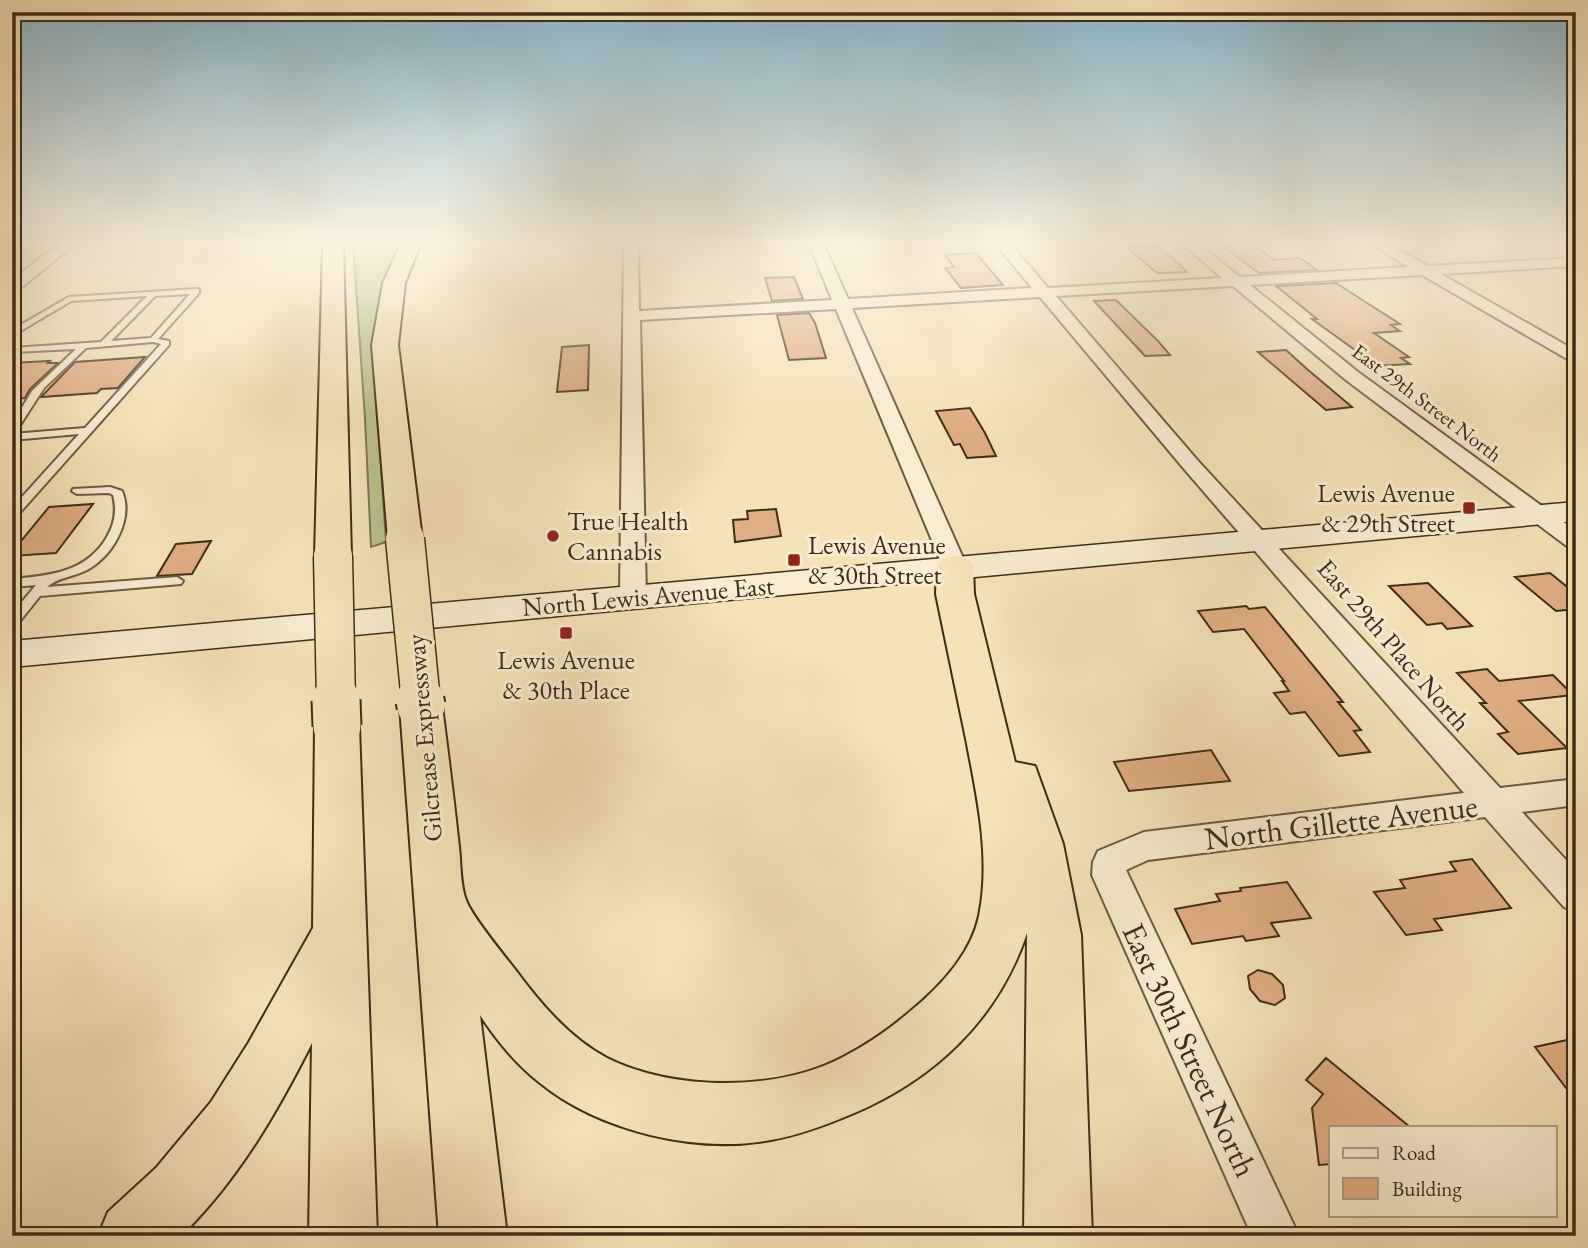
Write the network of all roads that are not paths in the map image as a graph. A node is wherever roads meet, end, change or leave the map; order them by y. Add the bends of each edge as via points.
1 (65, 301) edge
2 (146, 301) edge
3 (187, 301) edge
4 (333, 301) edge
5 (391, 301) edge
6 (410, 301) edge
7 (632, 301) edge
8 (873, 301) edge
9 (1051, 301) edge
10 (1260, 301) edge
11 (1477, 301) edge
12 (841, 303) junction
13 (632, 316) junction
14 (12, 334) edge
15 (153, 340) junction
16 (104, 344) junction
17 (84, 346) junction
18 (12, 350) edge
19 (1576, 359) edge
20 (390, 396) junction
21 (12, 430) edge
22 (86, 431) junction
23 (12, 437) edge
24 (77, 491) dead end
25 (1576, 511) edge
26 (1539, 514) junction
27 (12, 516) edge
28 (1259, 540) junction
29 (1576, 542) edge
30 (955, 567) junction
31 (47, 580) junction
32 (177, 581) dead end
33 (12, 583) edge
34 (38, 592) junction
35 (633, 597) junction
36 (12, 623) edge
37 (12, 654) edge
38 (1576, 792) edge
39 (1493, 802) junction
40 (1110, 862) joint
41 (1576, 896) edge
42 (440, 907) junction
43 (341, 929) junction
44 (132, 1236) edge
45 (343, 1236) edge
46 (473, 1236) edge
47 (1058, 1236) edge
48 (1276, 1236) edge

1 - 14 lane
2 - 16 lane
3 - 15 lane
4 - 43 highway, bridge
5 - 20 highway, Gilcrease Expressway via 386,345
6 - 20 highway
7 - 13 street
8 - 12 street
9 - 28 street, East 29th Place North
10 - 26 street, East 29th Street North via 1352,376
11 - 19 street
12 - 13 street
12 - 30 street
13 - 35 street
15 - 16 lane
15 - 22 lane via 166,343
16 - 17 lane
17 - 18 lane
17 - 21 lane via 32,398 32,405
20 - 42 highway, Gilcrease Expressway, bridge
22 - 23 lane
22 - 27 lane
24 - 31 lane via 118,492 123,505 120,519 89,564
25 - 26 main road, North Lewis Avenue East
26 - 28 main road, North Lewis Avenue East
26 - 29 street, East 29th Street North
28 - 30 main road, North Lewis Avenue East
28 - 39 street, East 29th Place North
30 - 35 main road, North Lewis Avenue East
30 - 42 highway via 955,594 1007,824 1005,916 993,956 975,984 896,1062 838,1093 777,1109 703,1114 617,1094 583,1077 510,1010
30 - 47 highway via 972,592 1039,844 1054,935
31 - 33 lane
31 - 34 lane
32 - 34 lane
34 - 36 lane
35 - 37 main road, North Lewis Avenue East
38 - 39 street, North Gillette Avenue
39 - 40 street, North Gillette Avenue via 1144,846
39 - 41 street, East 29th Place North
40 - 48 street, East 30th Street North via 1110,875
42 - 46 highway, Gilcrease Expressway
43 - 44 highway via 244,1107 201,1165
43 - 45 highway

